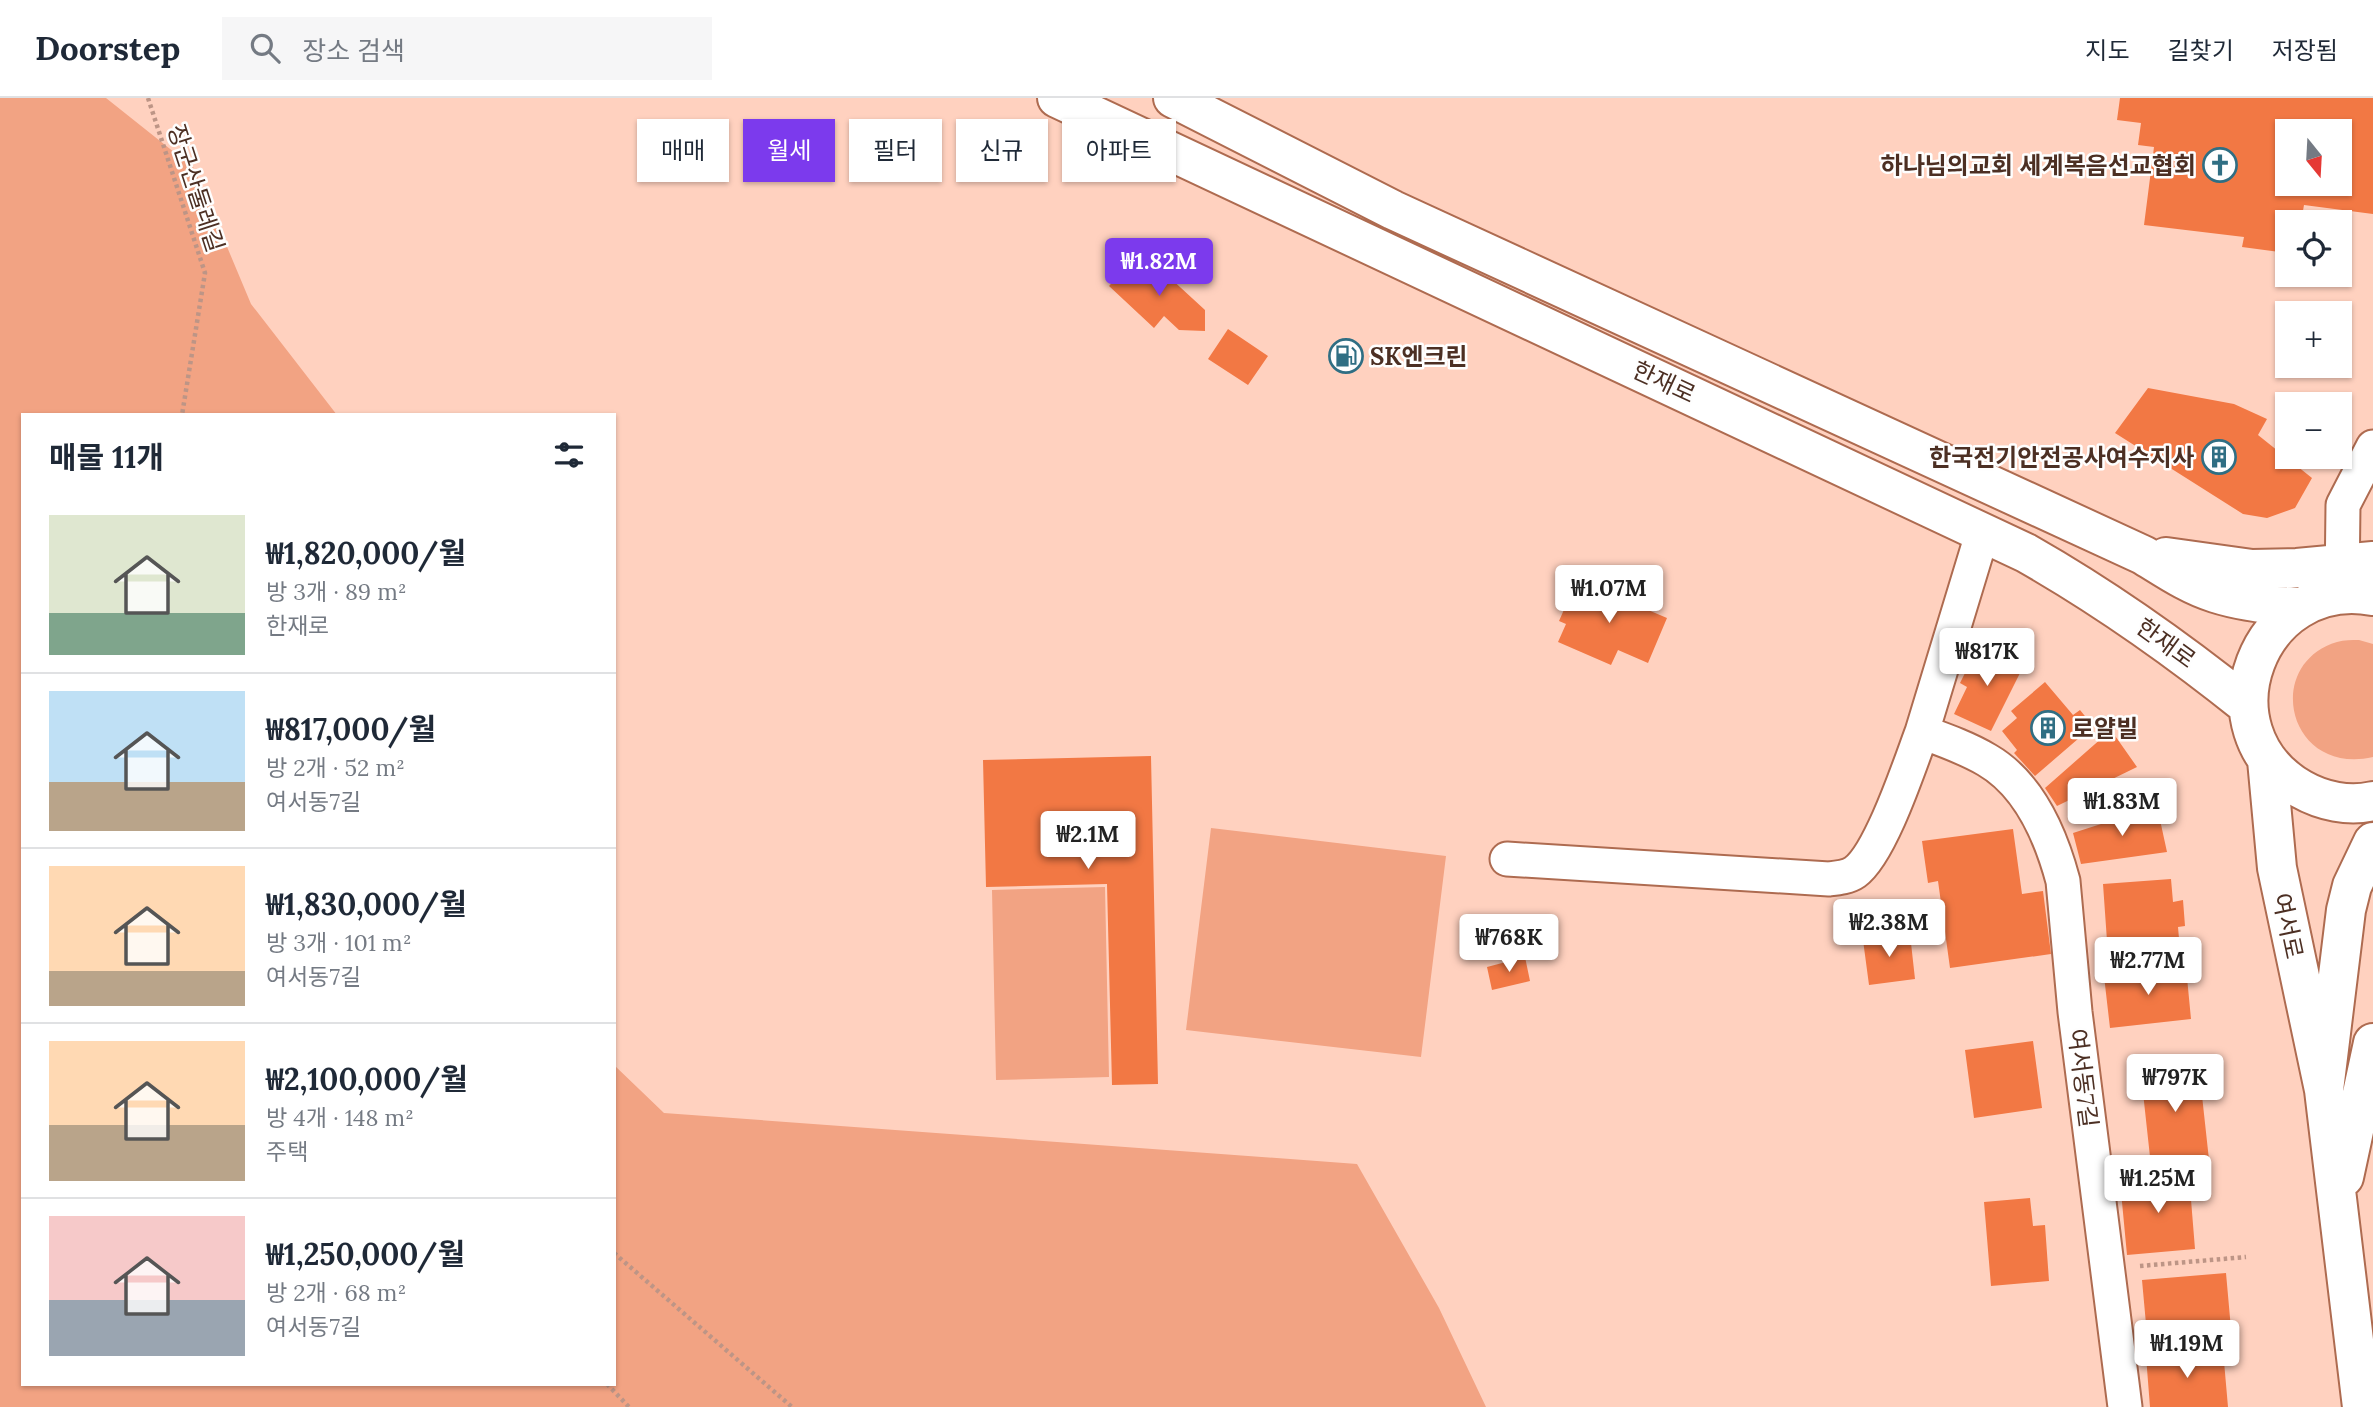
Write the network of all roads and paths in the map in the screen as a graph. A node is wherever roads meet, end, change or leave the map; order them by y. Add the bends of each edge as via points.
1 (148, 98) edge
2 (1056, 98) edge
3 (1173, 98) edge
4 (182, 413) edge
5 (2373, 447) edge
6 (1983, 531) junction
7 (2143, 555) junction
8 (2358, 579) edge
9 (2300, 607) junction
10 (2248, 706) junction
11 (1922, 732) junction
12 (2267, 760) junction
13 (2373, 801) edge
14 (2373, 842) edge
15 (1507, 859) dead end
16 (2373, 1043) edge
17 (2323, 1090) junction
18 (2337, 1207) junction
19 (616, 1255) edge
20 (2246, 1257) dead end
21 (2108, 1269) junction
22 (609, 1386) edge
23 (629, 1407) edge
24 (792, 1407) edge
25 (2125, 1407) edge
26 (2362, 1407) edge

1 - 4 path, 장군산둘레길 via 205,273
2 - 6 street, 한재로
3 - 7 street, 한재로 via 1393,211
5 - 8 street via 2343,505
6 - 10 street, 한재로 via 2129,616
6 - 11 street
7 - 8 street
7 - 9 street, 한재로 via 2214,593
8 - 9 street
9 - 10 street via 2277,626 2260,650 2250,677
10 - 12 street via 2254,735
11 - 15 street via 1896,803 1874,845 1862,865 1843,877
11 - 21 street, 여서동7길 via 1969,750 2003,771 2030,802 2058,862
12 - 13 street via 2287,781 2311,795 2338,803
12 - 17 street, 여서로 via 2281,894
14 - 17 street, 여서로 via 2346,910
16 - 18 street, 여서로
17 - 18 street, 여서로
18 - 26 street, 여서로
19 - 24 path
20 - 21 path
21 - 25 street, 여서동7길
22 - 23 path

